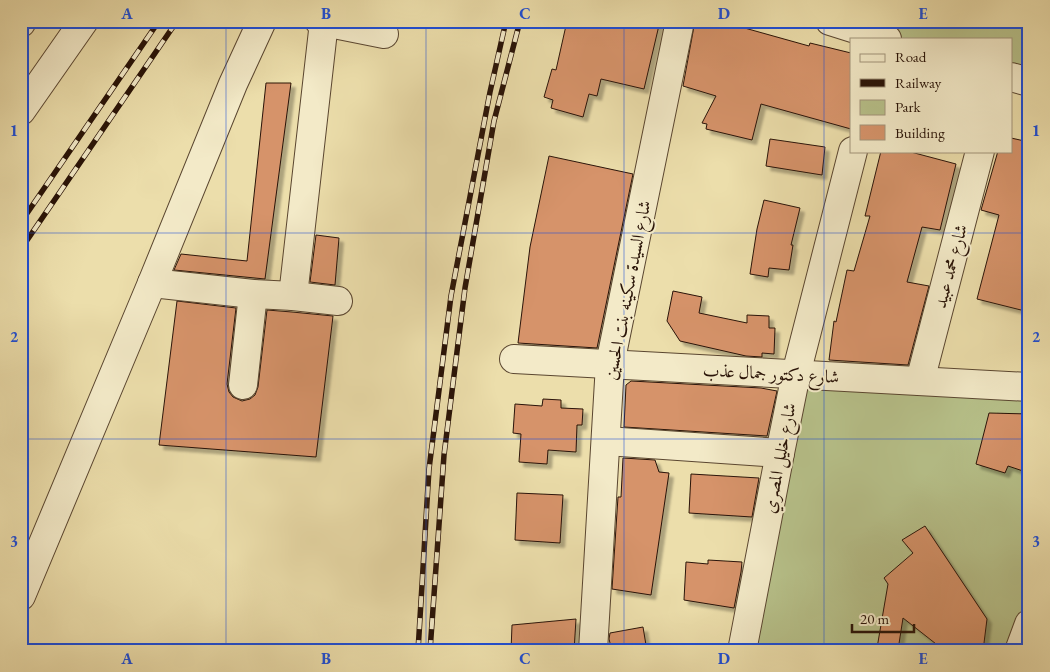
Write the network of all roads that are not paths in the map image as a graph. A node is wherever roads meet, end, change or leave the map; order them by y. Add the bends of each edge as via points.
1 (84, 21) edge
2 (262, 21) edge
3 (680, 21) edge
4 (830, 21) edge
5 (321, 22) edge
6 (384, 34) dead end
7 (885, 34) edge
8 (1012, 77) edge
9 (1029, 82) edge
10 (21, 111) edge
11 (853, 152) edge
12 (980, 152) edge
13 (152, 283) junction
14 (253, 294) junction
15 (293, 296) junction
16 (338, 301) dead end
17 (514, 359) dead end
18 (610, 364) junction
19 (796, 374) junction
20 (920, 381) junction
21 (243, 385) dead end
22 (1029, 387) edge
23 (606, 441) junction
24 (780, 453) junction
25 (21, 596) edge
26 (1029, 624) edge
27 (593, 651) edge
28 (742, 651) edge
29 (1018, 651) edge

1 - 10 street
2 - 13 street
3 - 18 street, شارع السيدة سكينه بنت الحسين
4 - 7 street
5 - 6 street
5 - 15 street
8 - 9 street
11 - 19 street, شارع خليل المصري
12 - 20 street, شارع محمد عبيد
13 - 14 street
13 - 25 street
14 - 15 street
14 - 21 street
15 - 16 street
17 - 18 street, شارع دكتور جمال عذب
18 - 19 street, شارع دكتور جمال عذب
18 - 23 street, شارع السيدة سكينه بنت الحسين
19 - 20 street, شارع دكتور جمال عذب
19 - 24 street, شارع خليل المصري
20 - 22 street, شارع دكتور جمال عذب
23 - 24 street
23 - 27 street, شارع السيدة سكينه بنت الحسين
24 - 28 street, شارع خليل المصري
26 - 29 street

